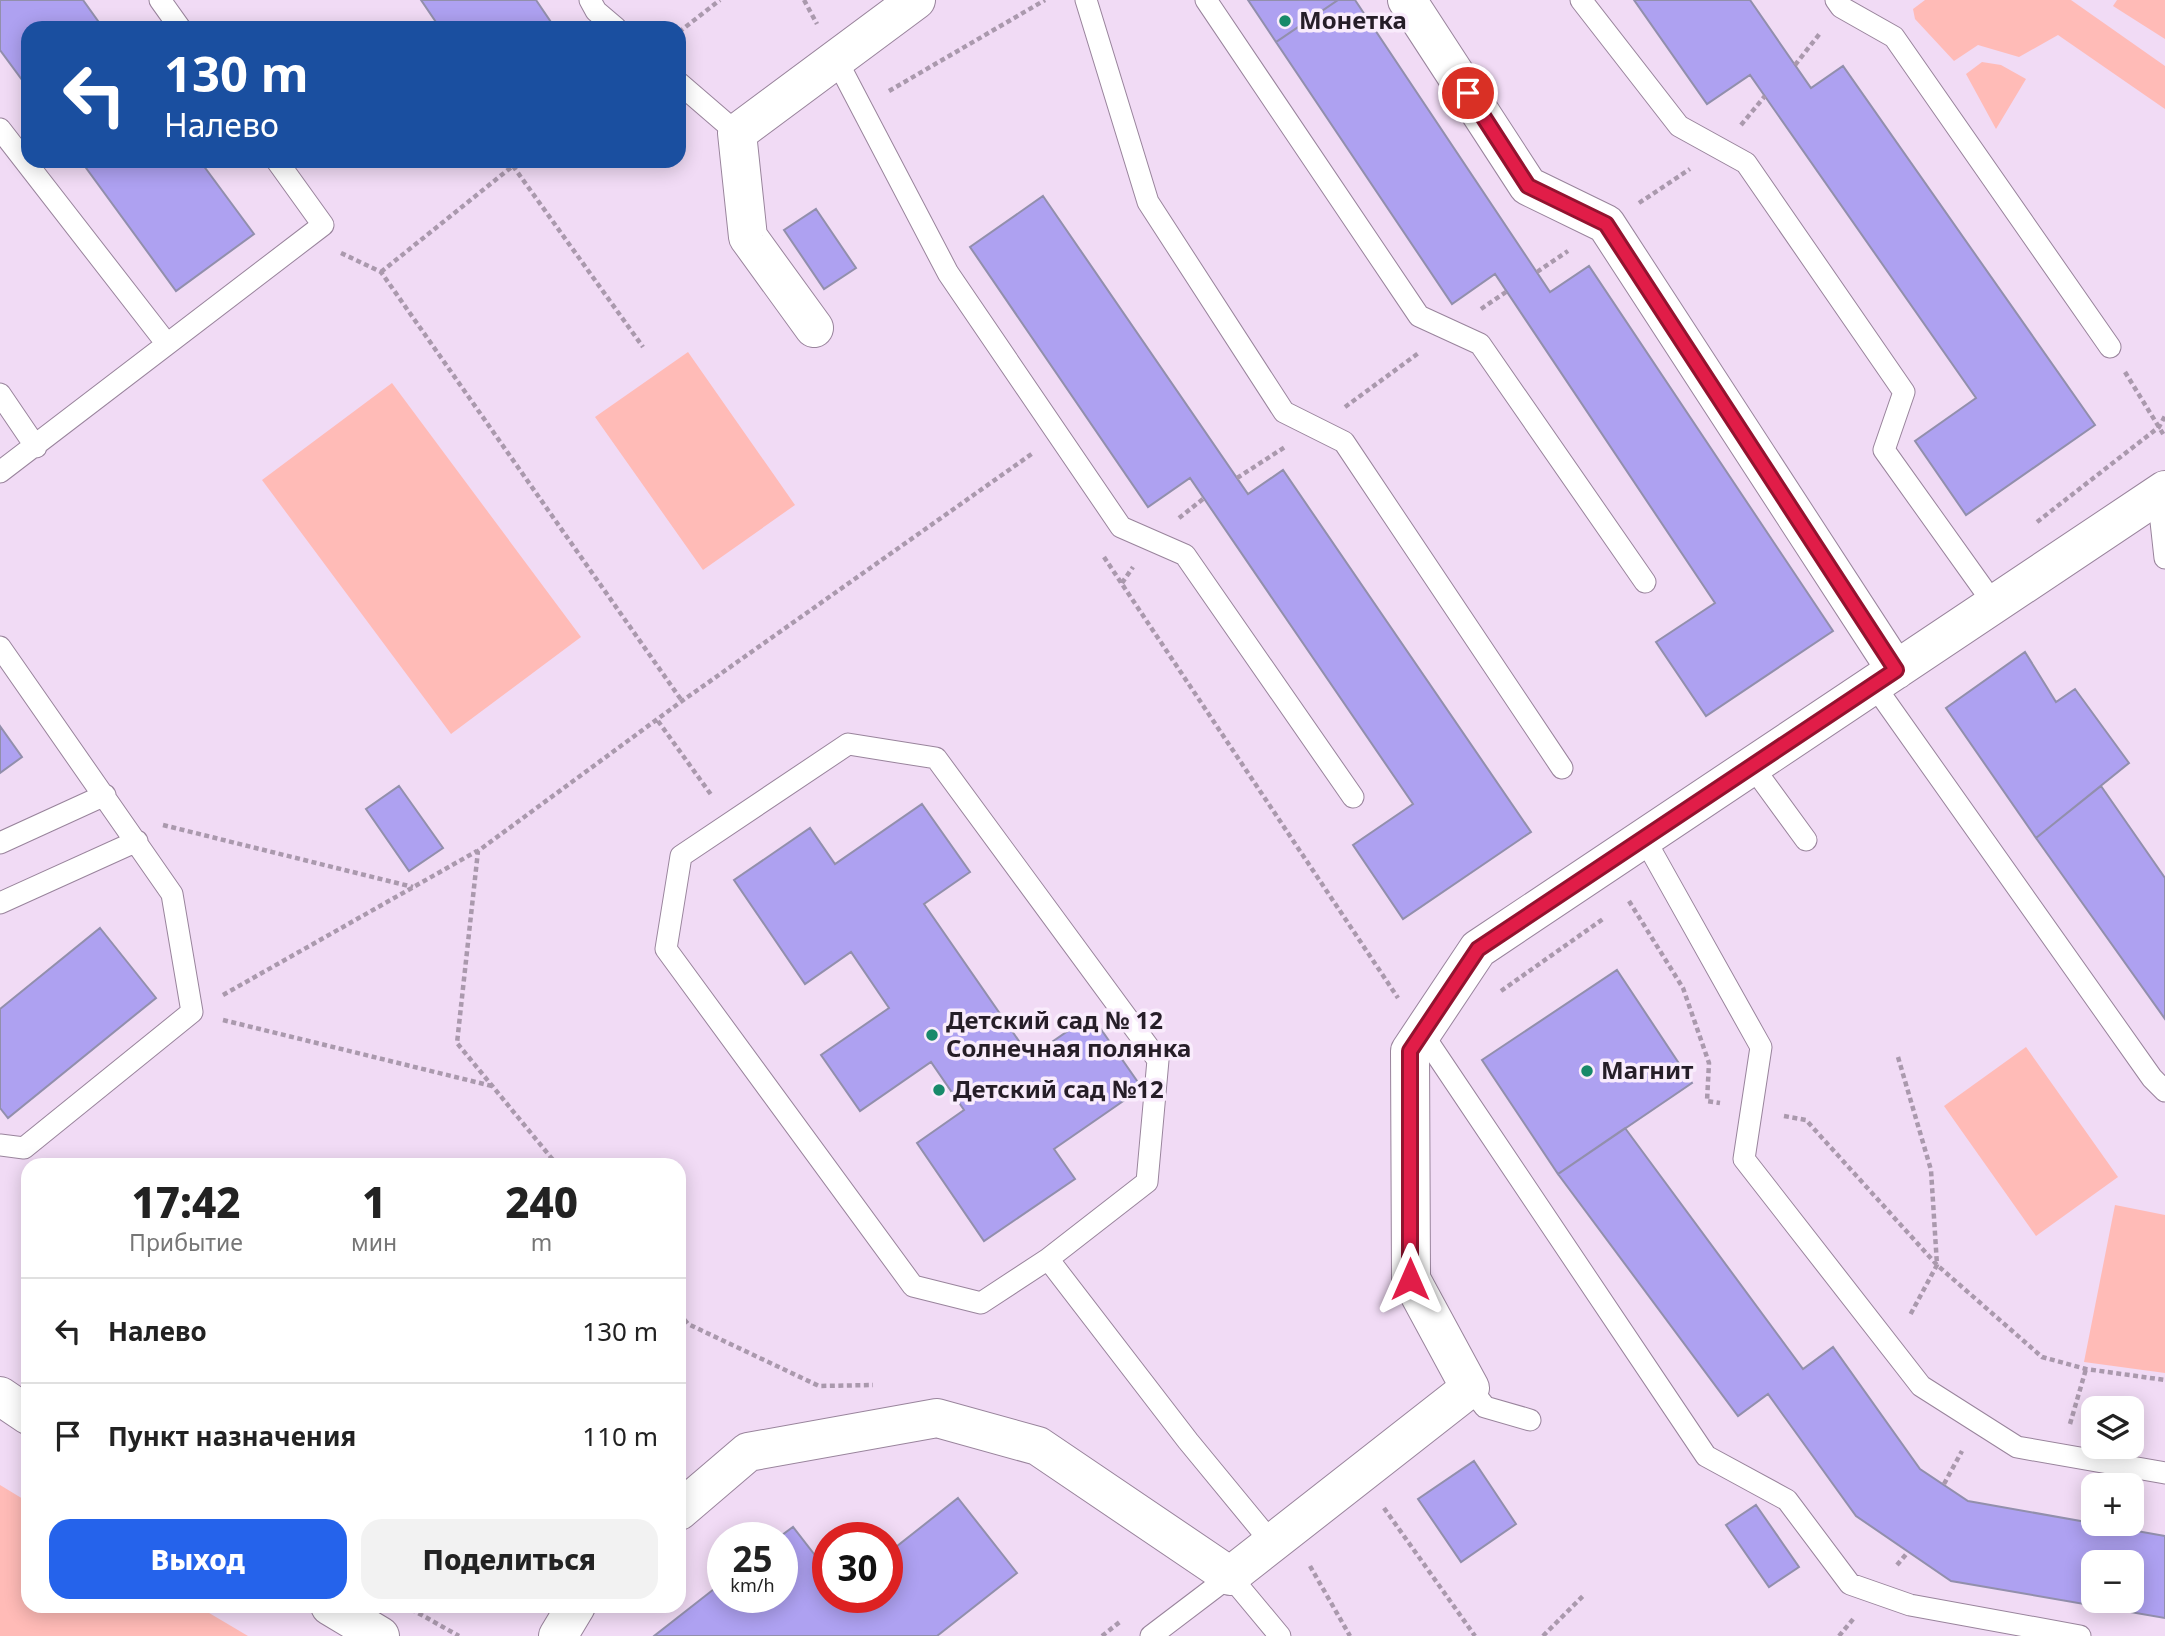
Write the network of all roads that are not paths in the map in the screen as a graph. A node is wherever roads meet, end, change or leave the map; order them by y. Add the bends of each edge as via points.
1 (160, 0) edge
2 (590, 0) edge
3 (916, 0) edge
4 (1086, 0) edge
5 (1206, 0) edge
6 (1407, 0) edge
7 (1581, 0) edge
8 (1838, 3) edge
9 (175, 21) edge
10 (610, 21) edge
11 (836, 59) junction
12 (686, 89) edge
13 (0, 129) edge
14 (737, 133) junction
15 (21, 156) edge
16 (30, 168) edge
17 (282, 168) edge
18 (814, 328) dead end
19 (167, 344) junction
20 (2110, 347) road end
21 (0, 394) edge
22 (36, 447) junction
23 (0, 472) edge
24 (2162, 492) edge
25 (2165, 558) edge
26 (1645, 582) dead end
27 (1994, 604) junction
28 (0, 647) edge
29 (1885, 677) junction
30 (1752, 766) junction
31 (1563, 768) dead end
32 (1353, 797) dead end
33 (111, 804) junction
34 (1644, 838) junction
35 (1806, 840) dead end
36 (137, 841) junction
37 (0, 843) edge
38 (0, 903) edge
39 (1422, 1033) junction
40 (2165, 1091) edge
41 (0, 1145) edge
42 (1048, 1259) junction
43 (1470, 1388) junction
44 (0, 1396) edge
45 (21, 1410) edge
46 (1530, 1420) dead end
47 (2165, 1473) edge
48 (686, 1505) edge
49 (1288, 1549) junction
50 (1230, 1576) junction
51 (342, 1613) edge
52 (572, 1613) edge
53 (380, 1636) edge
54 (558, 1636) edge
55 (1151, 1636) edge
56 (1280, 1636) edge
57 (2080, 1636) edge

1 - 9 lane
2 - 10 lane
3 - 11 street
4 - 31 lane via 1148,202 1284,412 1344,442
5 - 26 lane via 1419,316 1480,344
6 - 29 street via 1528,186 1606,224
7 - 27 lane via 1679,126 1746,163 1904,392 1884,450
8 - 20 lane via 1894,37
11 - 14 street
11 - 32 lane via 948,272 1121,527 1185,555
12 - 14 lane
13 - 15 lane
14 - 18 street via 748,237
16 - 19 lane
17 - 19 lane via 323,225
19 - 22 lane
21 - 22 lane
22 - 23 lane
24 - 25 lane
24 - 27 street
27 - 29 street
28 - 33 lane
29 - 30 street
29 - 40 lane
30 - 34 street
30 - 35 lane
33 - 36 lane
33 - 37 lane
34 - 39 street via 1478,949
34 - 47 lane via 1761,1047 1744,1159 1921,1386 2017,1447
36 - 38 lane
36 - 41 lane via 172,894 191,1012 24,1148
39 - 43 street via 1410,1051 1410,1279
39 - 57 lane via 1706,1456 1787,1500 1850,1584 1910,1605
42 - 42 lane via 981,1303 913,1286 666,949 681,856 848,744 936,758 1158,1060 1147,1182
42 - 49 lane via 1188,1441
43 - 46 lane via 1485,1407
43 - 49 street
44 - 45 street
48 - 50 street via 748,1452 937,1418 1038,1446
49 - 50 street
50 - 55 lane
50 - 56 lane
51 - 53 street
52 - 54 street

